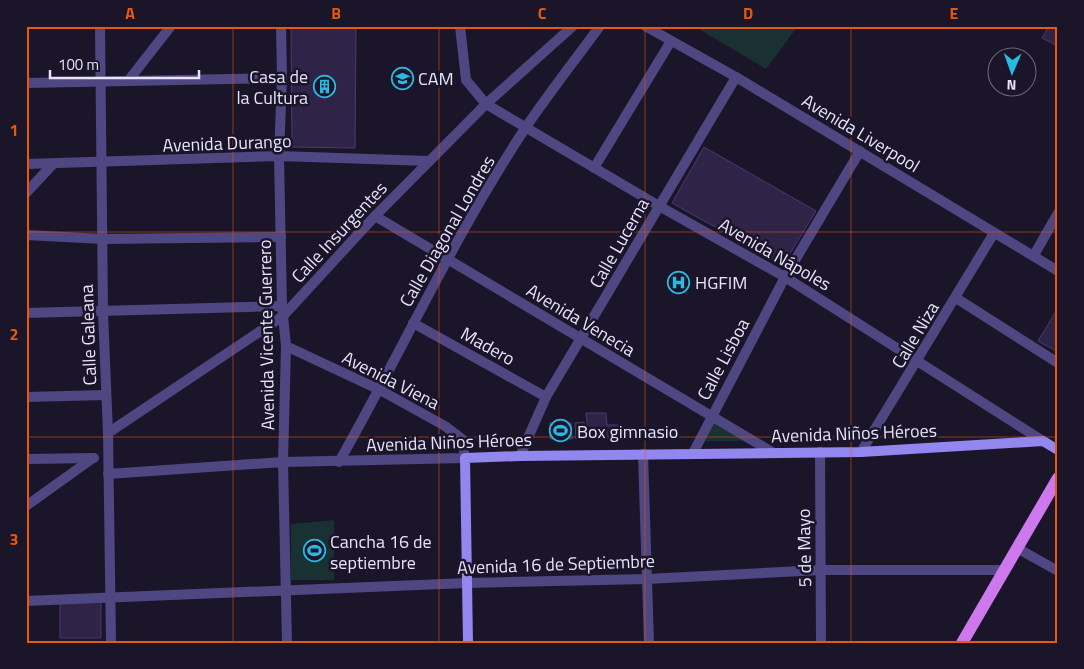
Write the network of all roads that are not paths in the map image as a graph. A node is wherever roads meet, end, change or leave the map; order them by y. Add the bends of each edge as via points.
1 (100, 26) edge
2 (171, 26) edge
3 (281, 26) edge
4 (460, 26) edge
5 (572, 26) edge
6 (600, 26) edge
7 (645, 26) edge
8 (671, 41) junction
9 (736, 77) junction
10 (282, 78) junction
11 (102, 81) junction
12 (128, 81) junction
13 (26, 83) edge
14 (486, 104) junction
15 (526, 128) junction
16 (860, 151) junction
17 (279, 156) junction
18 (429, 161) junction
19 (103, 163) junction
20 (26, 164) edge
21 (53, 164) junction
22 (594, 168) junction
23 (26, 193) edge
24 (659, 206) junction
25 (1058, 213) edge
26 (375, 216) junction
27 (994, 233) junction
28 (26, 235) edge
29 (280, 237) junction
30 (103, 239) junction
31 (1034, 255) junction
32 (448, 258) junction
33 (1058, 271) edge
34 (785, 277) junction
35 (956, 298) junction
36 (282, 311) junction
37 (103, 312) junction
38 (26, 313) edge
39 (413, 323) junction
40 (581, 340) junction
41 (286, 346) junction
42 (918, 361) junction
43 (1058, 363) edge
44 (380, 390) junction
45 (106, 395) junction
46 (26, 396) edge
47 (546, 397) junction
48 (712, 414) junction
49 (108, 433) junction
50 (1043, 442) junction
51 (1058, 450) edge
52 (772, 452) junction
53 (820, 452) junction
54 (861, 452) junction
55 (693, 453) junction
56 (643, 454) junction
57 (520, 456) junction
58 (107, 457) junction
59 (26, 458) edge
60 (93, 458) junction
61 (465, 458) junction
62 (284, 462) junction
63 (339, 462) junction
64 (108, 474) junction
65 (1058, 478) edge
66 (26, 506) edge
67 (1017, 548) junction
68 (821, 570) junction
69 (1004, 570) junction
70 (1058, 571) edge
71 (648, 579) junction
72 (466, 583) junction
73 (286, 589) junction
74 (109, 598) junction
75 (26, 601) edge
76 (111, 643) edge
77 (288, 643) edge
78 (468, 643) edge
79 (649, 643) edge
80 (821, 643) edge
81 (962, 643) edge

1 - 11 street, Calle Galeana
2 - 12 street
3 - 10 street, Avenida Vicente Guerrero
4 - 14 street, Avenida Nápoles via 466,80
5 - 14 street, Calle Insurgentes
6 - 15 street, Calle Diagonal Londres
7 - 8 street, Avenida Liverpool
8 - 9 street, Avenida Liverpool
8 - 22 street
9 - 16 street, Avenida Liverpool
9 - 24 street, Calle Lucerna
10 - 12 street
10 - 17 street, Avenida Vicente Guerrero
11 - 12 street
11 - 13 street
11 - 19 street, Calle Galeana
14 - 15 street, Avenida Nápoles
14 - 18 street, Calle Insurgentes
15 - 22 street, Avenida Nápoles
15 - 32 street, Calle Diagonal Londres
16 - 27 street, Avenida Liverpool
16 - 34 street, Calle Lisboa
17 - 18 street, Avenida Durango
17 - 19 street, Avenida Durango
17 - 29 street, Avenida Vicente Guerrero
18 - 26 street, Calle Insurgentes
19 - 21 street, Avenida Durango
19 - 30 street, Calle Galeana
20 - 21 street, Avenida Durango
21 - 23 street
22 - 24 street, Avenida Nápoles
24 - 34 street, Avenida Nápoles
24 - 40 street, Calle Lucerna
25 - 31 street
26 - 32 street, Avenida Venecia
26 - 36 street, Calle Insurgentes
27 - 31 street, Avenida Liverpool
27 - 35 street, Calle Niza
28 - 30 street
29 - 30 street
29 - 36 street, Avenida Vicente Guerrero
30 - 37 street, Calle Galeana
31 - 33 street, Avenida Liverpool
32 - 39 street, Calle Diagonal Londres
32 - 40 street, Avenida Venecia
34 - 42 street, Avenida Nápoles
34 - 48 street, Calle Lisboa
35 - 42 street, Calle Niza
35 - 43 street
36 - 37 street
36 - 41 street, Avenida Vicente Guerrero
36 - 49 street, Calle Insurgentes
37 - 38 street
37 - 45 street, Calle Galeana
39 - 44 street, Calle Diagonal Londres
39 - 47 street, Madero
40 - 47 street, Calle Lucerna
40 - 48 street, Avenida Venecia
41 - 44 street, Avenida Viena
41 - 62 street, Avenida Vicente Guerrero
42 - 50 street, Avenida Nápoles
42 - 54 street, Calle Niza
44 - 61 street, Avenida Viena via 457,434 464,446
44 - 63 street, Calle Diagonal Londres
45 - 46 street
45 - 49 street, Calle Galeana
47 - 57 street, Calle Lucerna
48 - 52 street, Avenida Venecia
48 - 55 street, Calle Lisboa
49 - 58 street, Calle Galeana
50 - 51 street
50 - 54 street, Avenida Niños Héroes
52 - 53 street, Avenida Niños Héroes
52 - 55 street, Avenida Niños Héroes
53 - 54 street, Avenida Niños Héroes
53 - 68 street, 5 de Mayo
55 - 56 street, Avenida Niños Héroes
56 - 57 street, Avenida Niños Héroes
56 - 71 street
57 - 61 street, Avenida Niños Héroes
58 - 60 street
58 - 64 street, Calle Galeana
59 - 60 street
60 - 66 street
61 - 63 street, Avenida Niños Héroes
61 - 72 street
62 - 63 street, Avenida Niños Héroes
62 - 64 street, Avenida Niños Héroes
62 - 73 street, Avenida Vicente Guerrero
64 - 74 street, Calle Galeana
65 - 67 main road
67 - 69 main road
67 - 70 street
68 - 69 street, Avenida 16 de Septiembre
68 - 71 street, Avenida 16 de Septiembre
68 - 80 street, 5 de Mayo
69 - 81 main road
71 - 72 street, Avenida 16 de Septiembre
71 - 79 street
72 - 73 street, Avenida 16 de Septiembre
72 - 78 street
73 - 74 street, Avenida 16 de Septiembre
73 - 77 street, Avenida Vicente Guerrero
74 - 75 street, Avenida 16 de Septiembre
74 - 76 street, Calle Galeana

